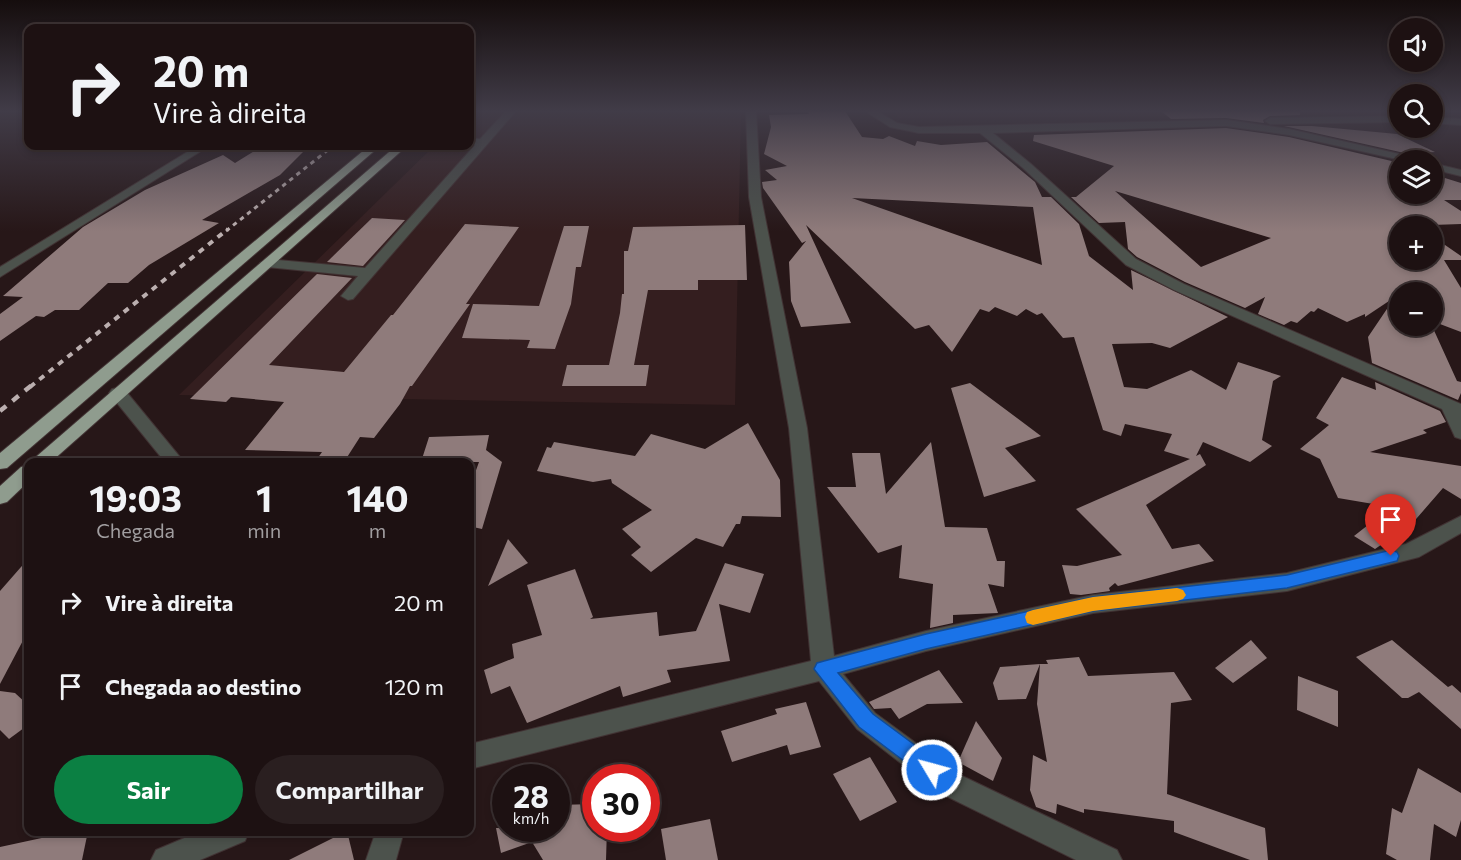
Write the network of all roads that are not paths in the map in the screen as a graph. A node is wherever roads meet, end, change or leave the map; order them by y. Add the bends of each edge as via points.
1 (196, 151) edge
2 (369, 151) edge
3 (396, 151) edge
4 (469, 151) edge
5 (753, 151) edge
6 (1009, 151) edge
7 (1374, 151) edge
8 (1389, 155) edge
9 (1443, 168) edge
10 (1461, 173) edge
11 (267, 263) junction
12 (0, 273) edge
13 (369, 273) junction
14 (348, 296) dead end
15 (118, 393) junction
16 (1455, 408) edge
17 (1461, 433) edge
18 (44, 458) edge
19 (173, 458) edge
20 (0, 463) edge
21 (24, 476) edge
22 (0, 497) edge
23 (1461, 524) edge
24 (824, 669) junction
25 (474, 756) edge
26 (223, 836) edge
27 (388, 836) edge
28 (166, 860) edge
29 (381, 860) edge
30 (1107, 860) edge

1 - 12 street
2 - 20 highway
3 - 11 highway
4 - 13 street
5 - 24 street via 755,197 798,428
6 - 16 street via 1131,262 1179,287
7 - 8 street
9 - 10 street
11 - 13 street
11 - 15 highway
13 - 14 street
15 - 18 highway
15 - 19 street
16 - 17 street
21 - 22 highway
23 - 24 street via 1412,551 1287,582 1093,604 926,641
24 - 25 street
24 - 30 street via 866,721 948,783
26 - 28 street
27 - 29 street

